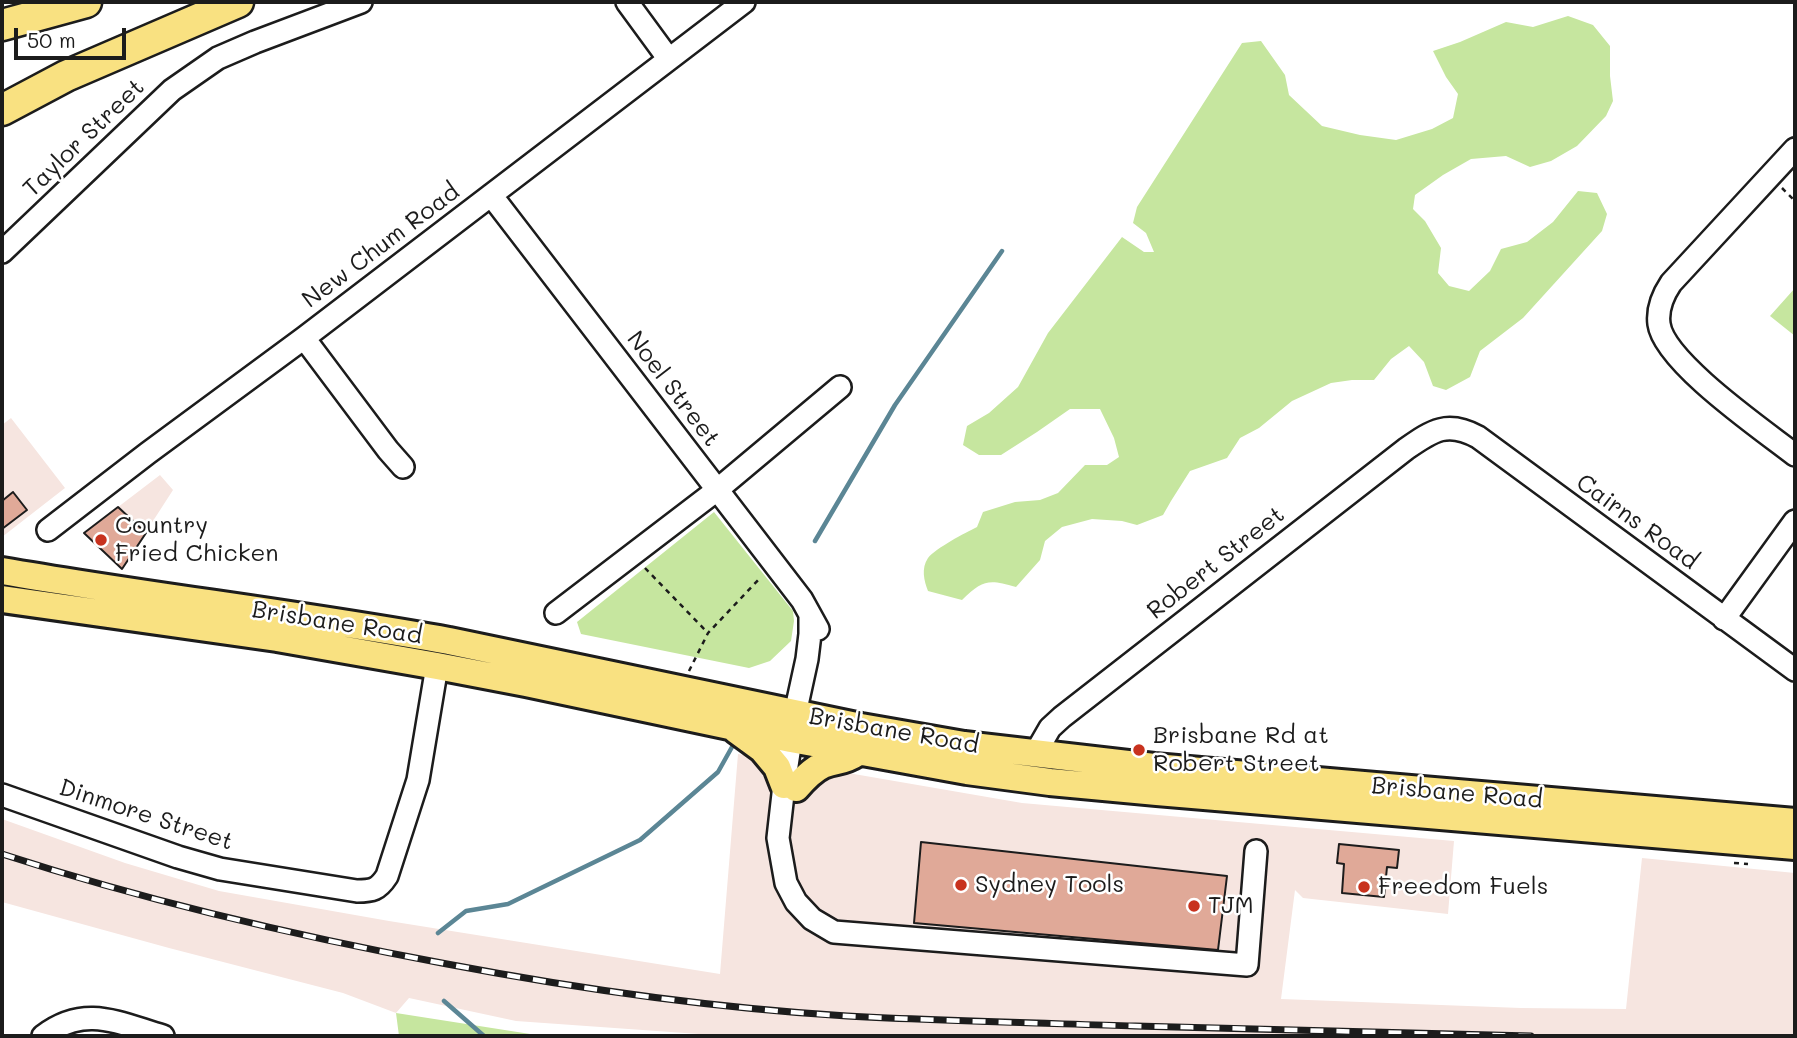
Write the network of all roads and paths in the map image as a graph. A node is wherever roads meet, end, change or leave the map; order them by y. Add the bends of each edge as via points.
1 (86, 2) edge
2 (238, 2) edge
3 (361, 2) edge
4 (627, 2) edge
5 (744, 2) edge
6 (2, 25) edge
7 (668, 58) junction
8 (2, 110) edge
9 (1795, 149) edge
10 (491, 195) junction
11 (2, 253) edge
12 (304, 338) junction
13 (840, 387) dead end
14 (1443, 429) joint
15 (1795, 455) edge
16 (402, 467) dead end
17 (717, 490) junction
18 (1795, 521) edge
19 (48, 530) dead end
20 (639, 560) dead end
21 (774, 566) junction
22 (2, 572) edge
23 (2, 599) edge
24 (556, 612) dead end
25 (1724, 619) junction
26 (708, 633) junction
27 (437, 666) junction
28 (1795, 670) edge
29 (689, 671) dead end
30 (732, 727) junction
31 (800, 728) junction
32 (858, 752) junction
33 (1035, 754) junction
34 (790, 786) junction
35 (2, 795) edge
36 (1795, 822) edge
37 (1795, 846) edge
38 (1256, 851) dead end
39 (43, 1036) edge
40 (163, 1036) edge

1 - 6 highway
2 - 8 highway via 66,76
3 - 11 street, Taylor Street via 218,58 172,90
4 - 7 street
5 - 7 street, New Chum Road
7 - 10 street, New Chum Road
9 - 15 street via 1671,283 1663,295 1659,325 1671,351 1696,376
10 - 12 street, New Chum Road
10 - 17 street, Noel Street
12 - 16 street
12 - 19 street, New Chum Road
13 - 17 street
14 - 25 street, Cairns Road via 1466,430 1478,436
14 - 33 street, Robert Street via 1406,449 1081,701 1055,723
17 - 21 street, Noel Street
17 - 24 street
18 - 25 street
20 - 26 path
21 - 26 path
21 - 31 street, Noel Street via 810,617
22 - 31 main road, Brisbane Road via 423,636
23 - 27 main road, Brisbane Road
25 - 28 street, Cairns Road
26 - 29 path
27 - 30 main road, Brisbane Road
27 - 35 street, Dinmore Street via 418,780 387,876 381,886 370,891 220,869
30 - 31 main road, Brisbane Road
30 - 34 main road via 762,749
31 - 32 main road, Brisbane Road
31 - 33 main road, Brisbane Road
31 - 34 street, Noel Street
32 - 34 main road via 846,760 824,764
32 - 37 main road, Brisbane Road via 1050,782
33 - 36 main road, Brisbane Road
34 - 38 street, Noel Street via 778,838 786,883 804,911 834,932 1247,965
39 - 40 street via 80,1018 100,1018

